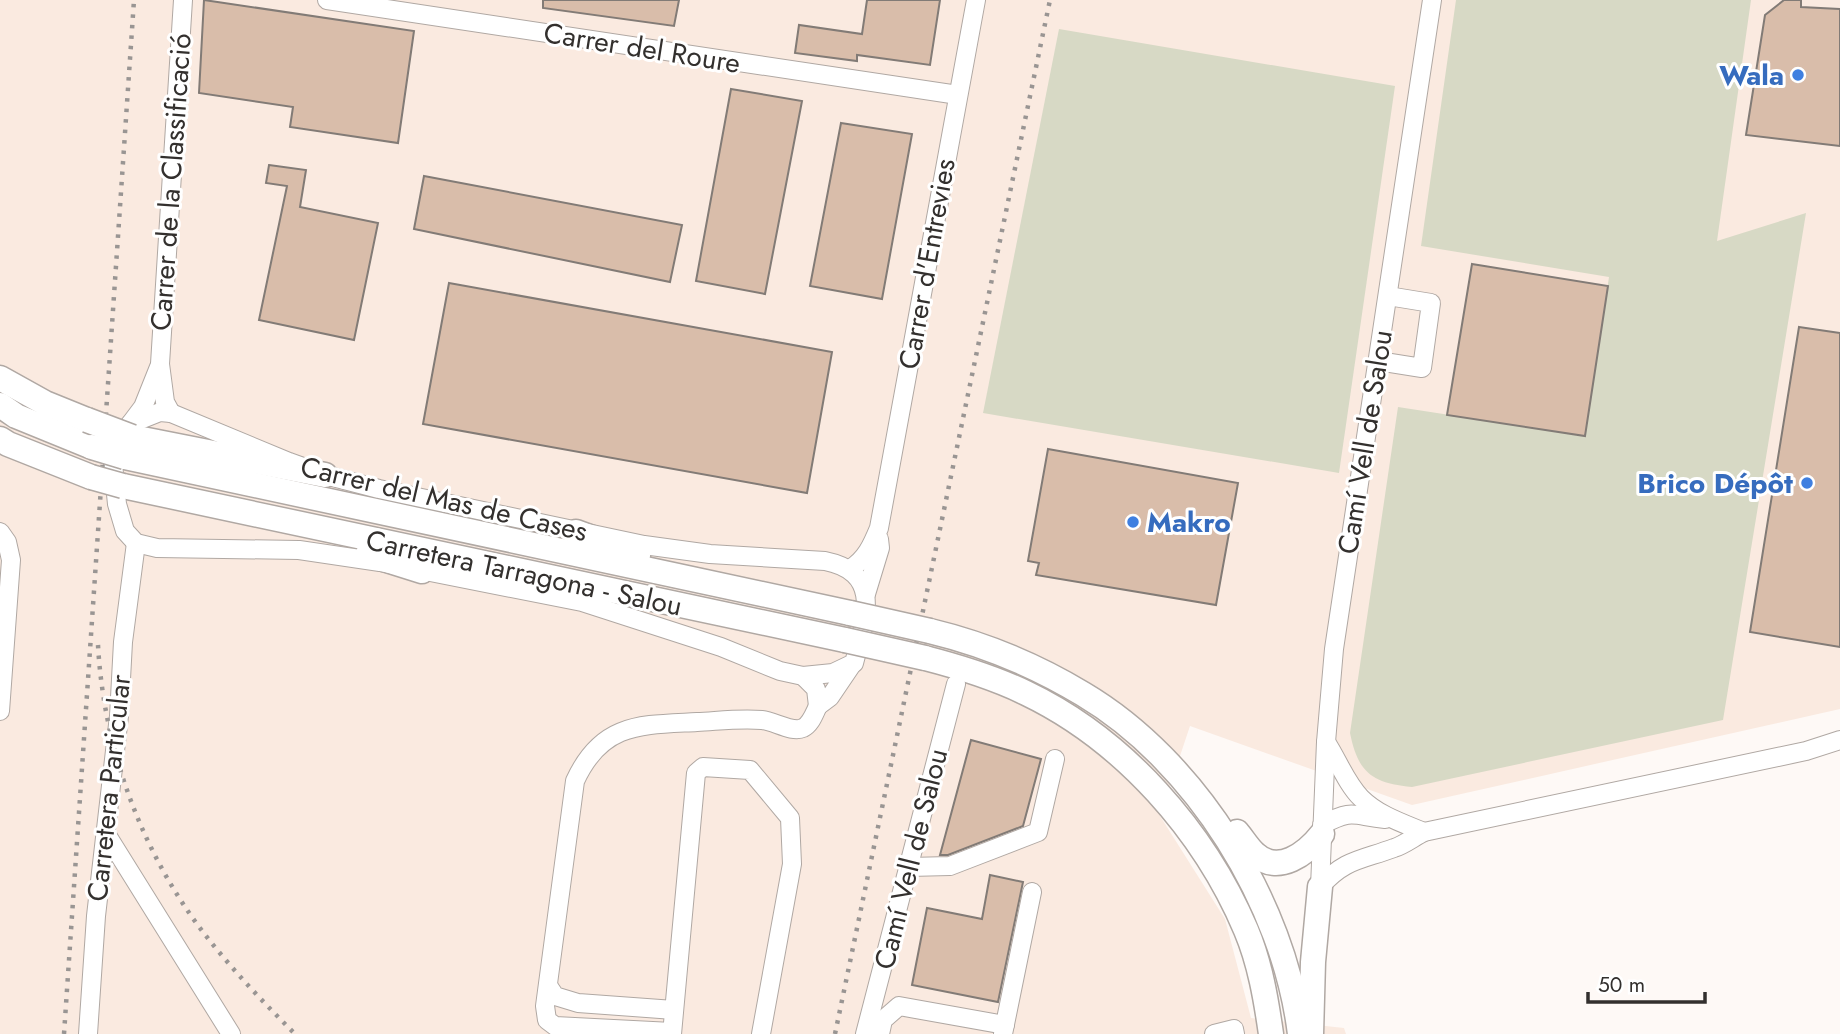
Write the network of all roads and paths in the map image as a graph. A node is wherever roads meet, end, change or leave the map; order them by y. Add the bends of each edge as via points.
1 (183, 0) edge
2 (327, 0) edge
3 (975, 0) edge
4 (1432, 0) edge
5 (958, 95) junction
6 (1388, 296) junction
7 (1378, 361) junction
8 (160, 364) junction
9 (0, 378) edge
10 (0, 405) edge
11 (171, 413) junction
12 (0, 439) edge
13 (129, 440) junction
14 (325, 475) junction
15 (279, 520) junction
16 (879, 528) junction
17 (0, 532) edge
18 (576, 532) junction
19 (136, 543) junction
20 (850, 569) junction
21 (422, 571) junction
22 (741, 590) junction
23 (4, 592) edge
24 (582, 602) junction
25 (858, 603) junction
26 (709, 613) junction
27 (849, 652) junction
28 (953, 674) junction
29 (803, 676) junction
30 (818, 706) junction
31 (0, 711) edge
32 (1326, 742) junction
33 (1836, 743) edge
34 (1055, 759) dead end
35 (1185, 780) junction
36 (1395, 821) junction
37 (106, 832) junction
38 (1424, 832) junction
39 (1322, 833) junction
40 (1368, 855) junction
41 (909, 867) junction
42 (1321, 887) junction
43 (1031, 892) dead end
44 (549, 987) junction
45 (674, 1010) junction
46 (1004, 1030) edge
47 (672, 1033) edge
48 (88, 1034) edge
49 (231, 1034) edge
50 (761, 1034) edge
51 (865, 1034) edge
52 (880, 1034) edge
53 (1214, 1034) edge
54 (1235, 1034) edge
55 (1271, 1034) edge
56 (1300, 1034) edge
57 (1311, 1034) edge

1 - 8 street, Carrer de la Classificació
2 - 5 street, Carrer del Roure
3 - 5 street, Carrer d'Entrevies
4 - 6 street, Camí Vell de Salou
5 - 16 street, Carrer d'Entrevies
6 - 7 street, Camí Vell de Salou
6 - 7 street via 1431,303 1422,368
7 - 32 street, Camí Vell de Salou via 1336,636
8 - 11 street, Carrer de la Classificació via 164,402
8 - 13 street, Carrer de la Classificació
9 - 13 highway, bridge
10 - 13 highway, bridge via 92,447
11 - 13 street via 160,412
11 - 14 street, Carrer del Mas de Cases
12 - 15 highway, Carretera Tarragona - Salou, bridge via 91,477
13 - 14 highway
13 - 19 street via 120,438 113,464 117,504 125,531
13 - 22 highway, Carretera Tarragona - Salou
14 - 18 street, Carrer del Mas de Cases
15 - 21 highway
15 - 26 highway, Carretera Tarragona - Salou
16 - 20 street, Carrer d'Entrevies via 870,549
16 - 25 street, Carrer d'Entrevies via 880,548
17 - 23 street via 11,560
18 - 20 street, Carrer del Mas de Cases via 709,554 825,561
18 - 22 highway
19 - 21 street via 157,548 299,550
19 - 37 street, Carretera Particular
20 - 25 street via 859,576
21 - 24 street
22 - 25 highway, Carretera Tarragona - Salou
23 - 31 street
24 - 26 highway
24 - 29 street
25 - 27 street via 863,629
25 - 35 highway, Carretera Tarragona - Salou, bridge via 998,651 1085,695 1148,743
26 - 27 highway, Carretera Tarragona - Salou
27 - 28 highway, Carretera Tarragona - Salou, bridge via 925,658
27 - 29 street via 834,673
27 - 30 street via 830,697
28 - 41 street, Camí Vell de Salou
28 - 55 highway via 993,678 1062,713 1164,799 1225,888 1246,930
29 - 30 street via 816,689
30 - 44 street via 800,729 747,719 639,725 615,734 596,749 575,780
32 - 36 street via 1361,798
32 - 39 street, Camí Vell de Salou
33 - 38 street
34 - 41 street via 1038,832 950,866
35 - 39 highway via 1217,803 1261,859 1279,862 1298,857
35 - 56 highway via 1239,858 1261,899 1285,963
36 - 38 street
36 - 39 street via 1342,814
37 - 48 street, Carretera Particular
37 - 49 street
38 - 40 street via 1395,848
39 - 40 street via 1331,847
39 - 42 street, Camí Vell de Salou
40 - 42 street via 1333,872
41 - 51 street, Camí Vell de Salou
42 - 57 highway
43 - 46 street
44 - 45 street via 555,996 578,1003
44 - 47 street via 547,1020 555,1026
45 - 47 street
45 - 50 street via 696,773 704,767 750,770 790,818 792,864
46 - 52 street via 899,1006 883,1020
53 - 54 street via 1234,1029

